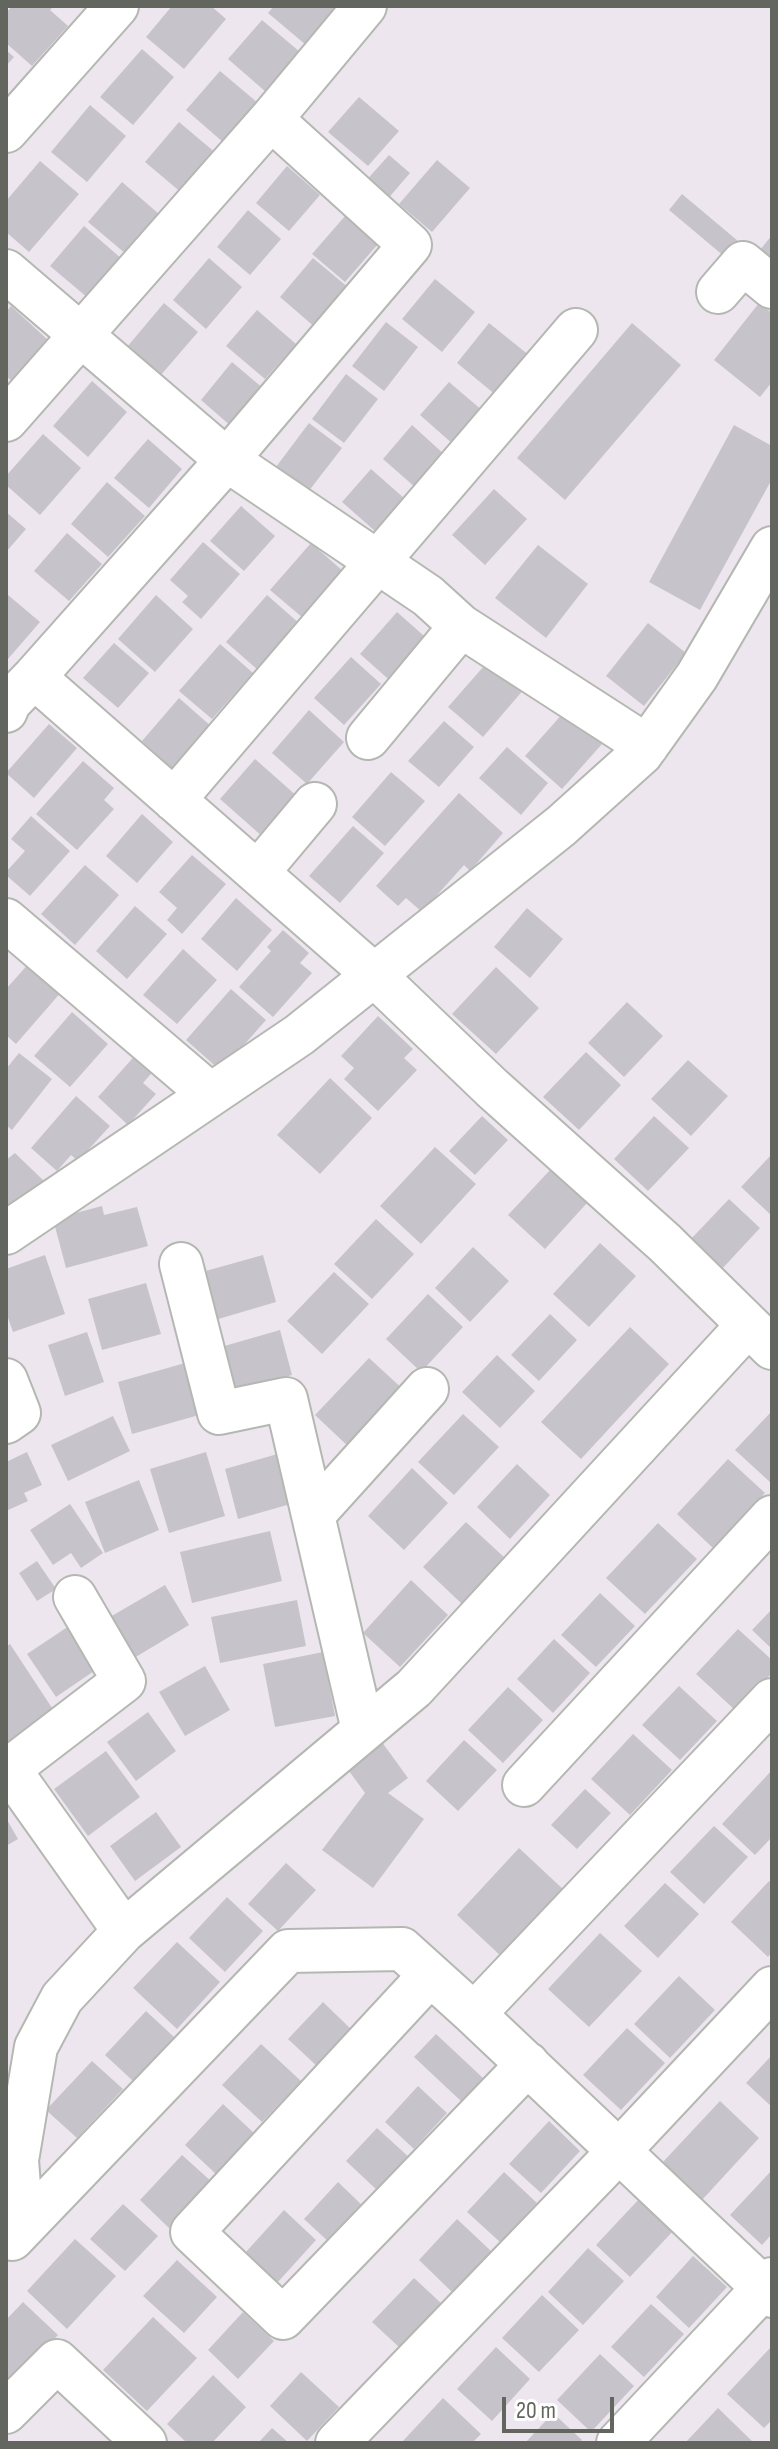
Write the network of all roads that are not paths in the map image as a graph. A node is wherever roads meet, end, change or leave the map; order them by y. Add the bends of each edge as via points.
1 (117, 6) edge
2 (365, 6) edge
3 (271, 119) junction
4 (6, 131) edge
5 (6, 271) edge
6 (772, 287) edge
7 (718, 292) dead end
8 (576, 330) dead end
9 (78, 335) junction
10 (6, 420) edge
11 (227, 460) junction
12 (772, 548) edge
13 (377, 564) junction
14 (461, 626) junction
15 (34, 677) junction
16 (6, 711) edge
17 (368, 738) dead end
18 (647, 746) junction
19 (174, 800) junction
20 (315, 804) dead end
21 (258, 872) junction
22 (6, 920) edge
23 (373, 974) junction
24 (210, 1094) junction
25 (6, 1233) edge
26 (181, 1264) dead end
27 (760, 1336) edge
28 (6, 1380) edge
29 (427, 1389) dead end
30 (6, 1422) edge
31 (313, 1515) junction
32 (772, 1517) edge
33 (75, 1597) dead end
34 (772, 1700) edge
35 (363, 1730) junction
36 (7, 1768) edge
37 (524, 1785) dead end
38 (124, 1931) junction
39 (430, 1975) junction
40 (772, 1988) edge
41 (474, 2014) junction
42 (528, 2064) junction
43 (619, 2151) junction
44 (14, 2236) edge
45 (769, 2287) edge
46 (6, 2412) edge
47 (145, 2443) edge
48 (337, 2443) edge
49 (618, 2443) edge

1 - 4 street
2 - 3 street
3 - 9 street
3 - 11 street via 410,245
5 - 9 street
6 - 7 street via 743,263
8 - 13 street
9 - 10 street
9 - 11 street
11 - 13 street
11 - 15 street
12 - 18 street via 697,676
13 - 14 street via 428,596
13 - 19 street
14 - 17 street
14 - 18 street
15 - 16 street
15 - 19 street
18 - 23 street via 561,826
19 - 21 street
20 - 21 street
21 - 23 street
22 - 24 street
23 - 24 street via 299,1035
23 - 27 street
24 - 25 street
26 - 31 street via 219,1413 286,1399
27 - 35 street via 414,1688
28 - 30 street via 19,1413
29 - 31 street
31 - 35 street
32 - 37 street
33 - 36 street via 124,1681
34 - 41 street
35 - 38 street
36 - 38 street
38 - 44 street via 62,1998 36,2047 17,2160
39 - 41 street
39 - 42 street via 192,2232 283,2318
39 - 44 street via 402,1949 288,1951
40 - 43 street
41 - 42 street
42 - 43 street
43 - 45 street
43 - 48 street
45 - 49 street
46 - 47 street via 57,2361

